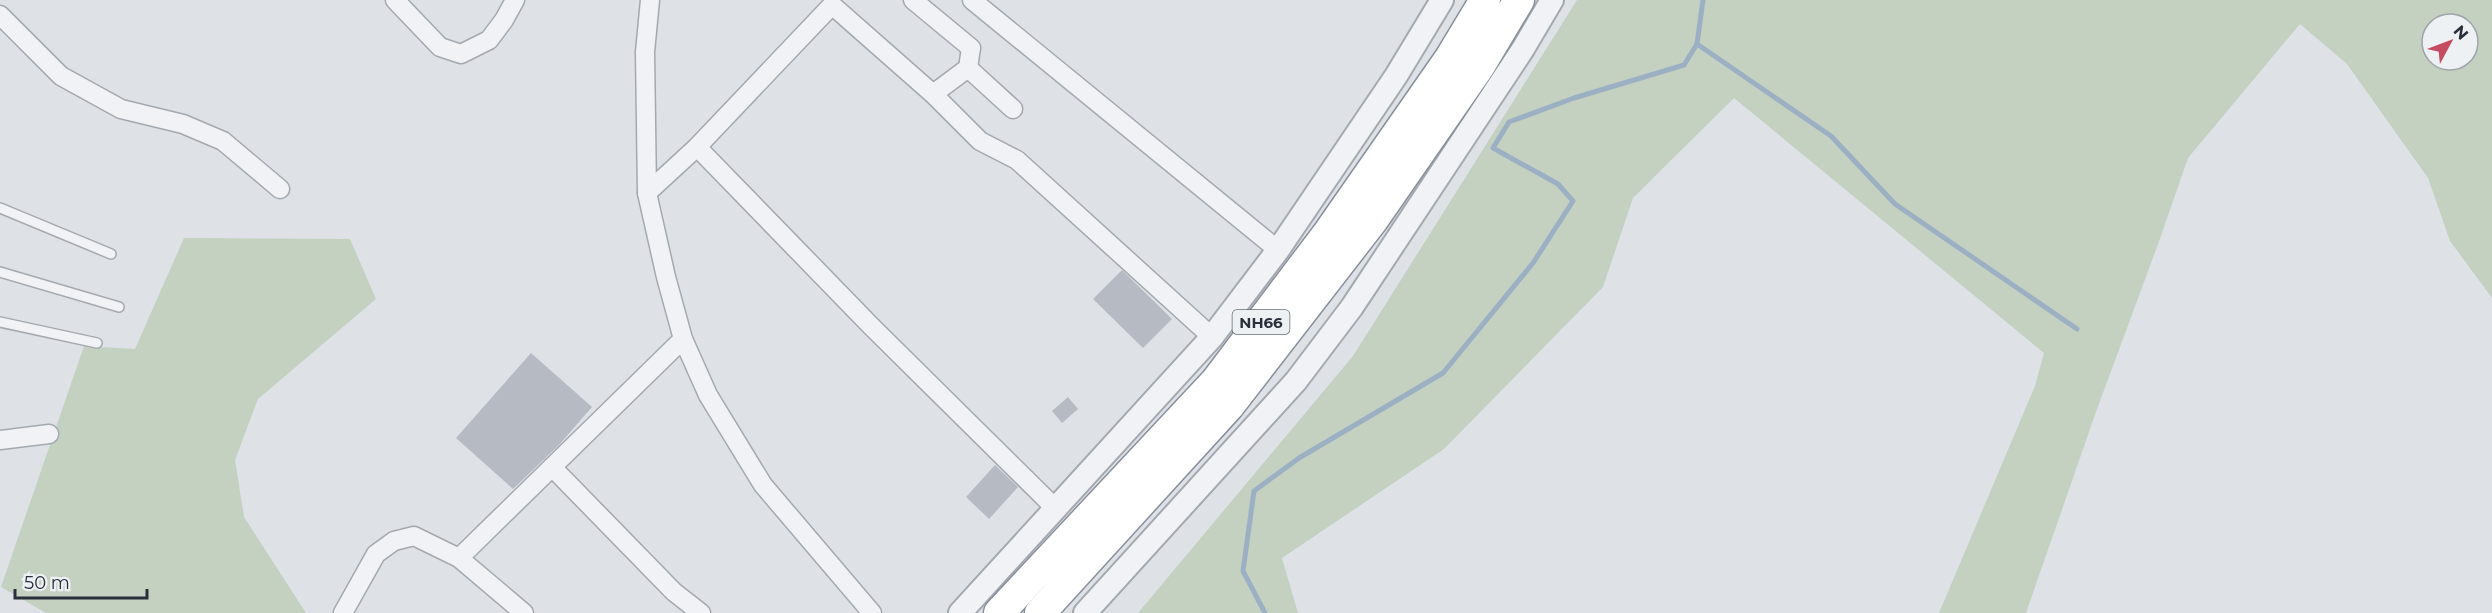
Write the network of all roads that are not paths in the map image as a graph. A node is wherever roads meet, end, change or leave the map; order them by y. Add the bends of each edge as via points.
1 (395, 0) edge
2 (516, 0) edge
3 (650, 0) edge
4 (913, 0) edge
5 (972, 0) edge
6 (1442, 0) edge
7 (1485, 0) edge
8 (1519, 0) edge
9 (1552, 0) edge
10 (0, 15) edge
11 (968, 68) junction
12 (933, 94) junction
13 (1013, 109) dead end
14 (697, 147) junction
15 (280, 189) dead end
16 (647, 193) junction
17 (0, 207) edge
18 (1278, 250) junction
19 (111, 254) dead end
20 (0, 272) edge
21 (119, 306) dead end
22 (0, 322) edge
23 (1212, 337) junction
24 (682, 339) junction
25 (97, 343) dead end
26 (49, 434) dead end
27 (0, 440) edge
28 (552, 467) junction
29 (1056, 508) junction
30 (459, 558) junction
31 (343, 613) edge
32 (524, 613) edge
33 (700, 613) edge
34 (872, 613) edge
35 (960, 613) edge
36 (999, 613) edge
37 (1040, 613) edge
38 (1085, 613) edge

1 - 2 street via 440,47 461,54 489,39
3 - 16 street via 645,52
4 - 11 street via 970,48
5 - 18 street
6 - 18 street via 1396,76
7 - 36 highway, NH66 via 1450,58 1328,233 1216,381
8 - 37 highway, NH66 via 1479,67 1373,220 1229,406
9 - 38 street via 1352,307 1296,381
10 - 15 street via 61,76 121,109 183,124 223,141
11 - 12 street
11 - 13 street
12 - 14 street via 832,5
12 - 23 street via 980,141 1017,160
14 - 16 street
14 - 29 street
16 - 24 street
17 - 19 lane
18 - 23 street
20 - 21 lane
22 - 25 lane
23 - 29 street
24 - 28 street
24 - 34 street via 708,395 763,485
26 - 27 street
28 - 30 street
28 - 33 street via 674,592
29 - 35 street
30 - 31 street via 414,536 394,541 376,554
30 - 32 street

